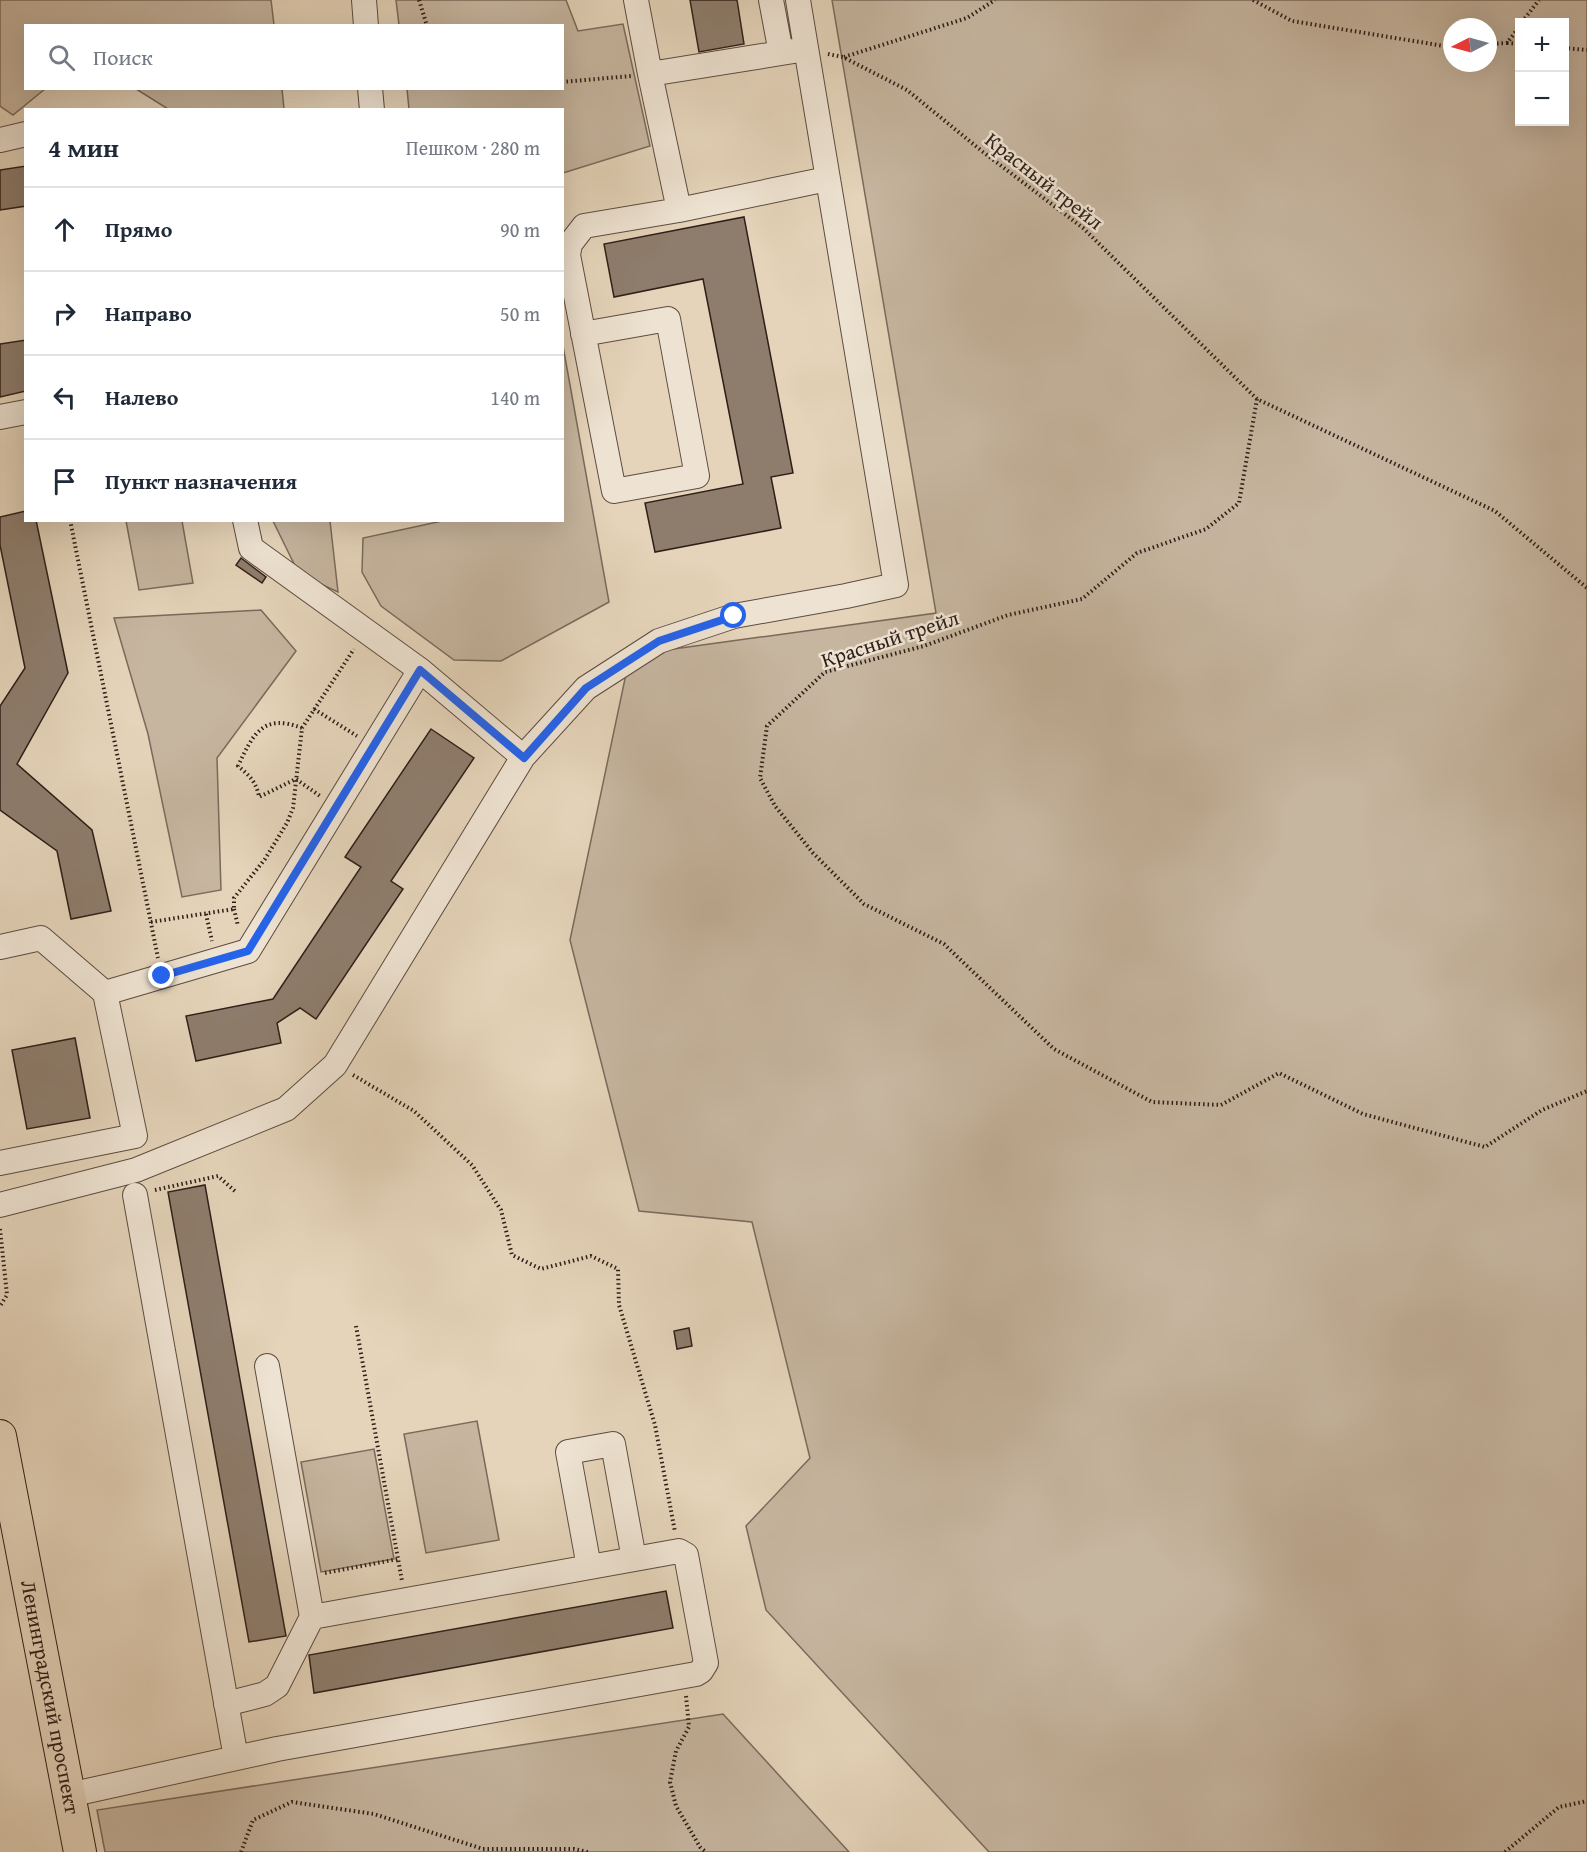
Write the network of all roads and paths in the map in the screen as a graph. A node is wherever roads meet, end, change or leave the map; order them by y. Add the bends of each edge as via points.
1 (364, 0) edge
2 (419, 0) edge
3 (636, 0) edge
4 (771, 0) edge
5 (798, 0) edge
6 (995, 0) edge
7 (1254, 0) edge
8 (1539, 0) edge
9 (1526, 18) edge
10 (366, 24) edge
11 (426, 24) edge
12 (1515, 32) edge
13 (1507, 43) junction
14 (1497, 44) edge
15 (1515, 44) edge
16 (1443, 46) edge
17 (1569, 48) edge
18 (806, 49) junction
19 (1587, 50) edge
20 (781, 53) junction
21 (650, 74) junction
22 (564, 82) edge
23 (370, 90) edge
24 (372, 108) edge
25 (24, 134) edge
26 (0, 140) edge
27 (827, 179) junction
28 (679, 210) junction
29 (584, 334) junction
30 (1257, 399) junction
31 (24, 412) edge
32 (0, 417) edge
33 (70, 522) edge
34 (245, 522) edge
35 (1587, 588) edge
36 (353, 648) dead end
37 (420, 670) junction
38 (314, 709) junction
39 (302, 728) junction
40 (360, 738) dead end
41 (524, 758) junction
42 (296, 779) junction
43 (322, 798) dead end
44 (151, 922) junction
45 (0, 947) edge
46 (162, 976) junction
47 (105, 993) junction
48 (335, 1065) junction
49 (1587, 1091) edge
50 (0, 1163) edge
51 (135, 1195) dead end
52 (0, 1204) edge
53 (0, 1229) edge
54 (0, 1306) edge
55 (356, 1326) dead end
56 (267, 1366) dead end
57 (0, 1436) edge
58 (679, 1551) junction
59 (398, 1559) junction
60 (634, 1559) junction
61 (589, 1567) junction
62 (305, 1576) junction
63 (405, 1600) junction
64 (312, 1617) junction
65 (684, 1676) junction
66 (226, 1704) junction
67 (236, 1758) junction
68 (69, 1795) junction
69 (1587, 1801) edge
70 (80, 1852) edge
71 (241, 1852) edge
72 (588, 1852) edge
73 (706, 1852) edge
74 (1505, 1852) edge

1 - 10 street
2 - 11 path
3 - 21 street
4 - 20 street
5 - 18 street
6 - 30 path, Красный трейл via 967,18 843,57 907,90 1083,228
7 - 16 path via 1292,21
8 - 9 path
12 - 13 path
13 - 14 path
13 - 15 path
17 - 19 path
18 - 20 street
18 - 27 street
20 - 21 street
21 - 22 path
21 - 28 street
23 - 24 street
25 - 26 street
27 - 28 street
27 - 41 street via 896,585 734,616 659,641 586,688
28 - 29 street via 584,226 575,235 568,255
29 - 29 street via 668,319 697,476 614,492
30 - 35 path via 1495,511
30 - 49 path, Красный трейл via 1239,503 1206,529 1137,554 1082,599 1008,615 924,646 825,672 767,726 760,778 775,806 813,853 864,904 944,944 1054,1049 1152,1102 1221,1105 1279,1073 1363,1114 1485,1147 1542,1110
31 - 32 street
33 - 44 path
34 - 37 street via 251,548
36 - 38 path
37 - 41 street
37 - 46 street via 248,951
38 - 39 path
38 - 40 path
39 - 42 path
39 - 42 path via 279,721 262,728 238,766 258,788 259,797
41 - 48 street
42 - 43 path
42 - 44 path via 287,823 234,898 234,909
44 - 46 path
45 - 47 street via 41,938
46 - 47 street
47 - 50 street via 135,1136
48 - 52 street via 286,1109 136,1170
48 - 58 path via 414,1112 472,1165 501,1210 512,1256 541,1269 591,1256 618,1269 619,1305 656,1425
51 - 66 street
53 - 54 path via 7,1295
55 - 59 path
56 - 62 street
57 - 68 main road, Ленинградский проспект
58 - 60 street
58 - 65 street via 686,1555 706,1663 701,1671
59 - 62 path
59 - 63 path
60 - 61 street
60 - 61 street via 613,1444 568,1452
61 - 63 street
62 - 64 street
63 - 64 street
64 - 66 street via 277,1686 264,1694
65 - 67 street
65 - 73 path via 689,1727 676,1751 670,1782 676,1806
66 - 67 street
67 - 68 street
68 - 70 main road, Ленинградский проспект
69 - 74 path via 1559,1808
71 - 72 path via 253,1820 292,1802 374,1814 483,1849

